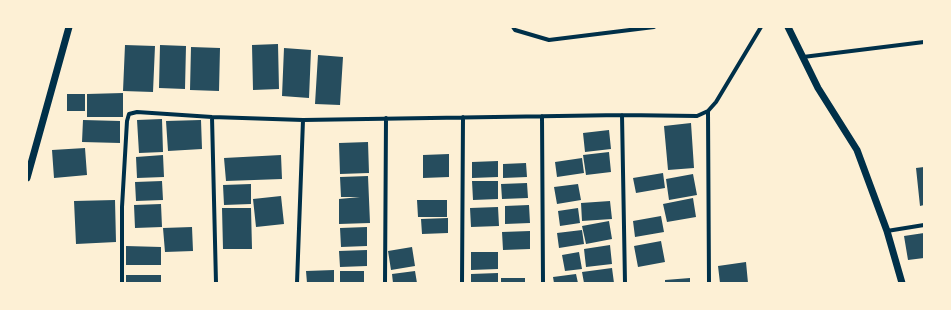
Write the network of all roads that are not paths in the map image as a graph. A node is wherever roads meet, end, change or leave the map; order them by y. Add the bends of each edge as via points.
1 (69, 27) edge
2 (512, 27) edge
3 (654, 27) edge
4 (761, 27) edge
5 (788, 27) edge
6 (924, 42) edge
7 (803, 57) junction
8 (708, 111) junction
9 (622, 115) junction
10 (542, 116) junction
11 (212, 117) junction
12 (463, 117) junction
13 (386, 118) junction
14 (303, 120) junction
15 (27, 178) edge
16 (924, 226) edge
17 (887, 231) junction
18 (122, 283) edge
19 (216, 283) edge
20 (297, 283) edge
21 (385, 283) edge
22 (462, 283) edge
23 (543, 283) edge
24 (624, 283) edge
25 (709, 283) edge
26 (902, 283) edge

1 - 15 street
2 - 3 street via 549,40
4 - 8 street
5 - 7 street
6 - 7 street
7 - 17 street via 818,88 857,150
8 - 9 street via 697,116
8 - 25 street
9 - 10 street
9 - 24 street
10 - 12 street
10 - 23 street
11 - 14 street
11 - 18 street via 137,112 129,114 126,121 122,207
11 - 19 street
12 - 13 street
12 - 22 street
13 - 14 street
13 - 21 street
14 - 20 street
16 - 17 street
17 - 26 street

